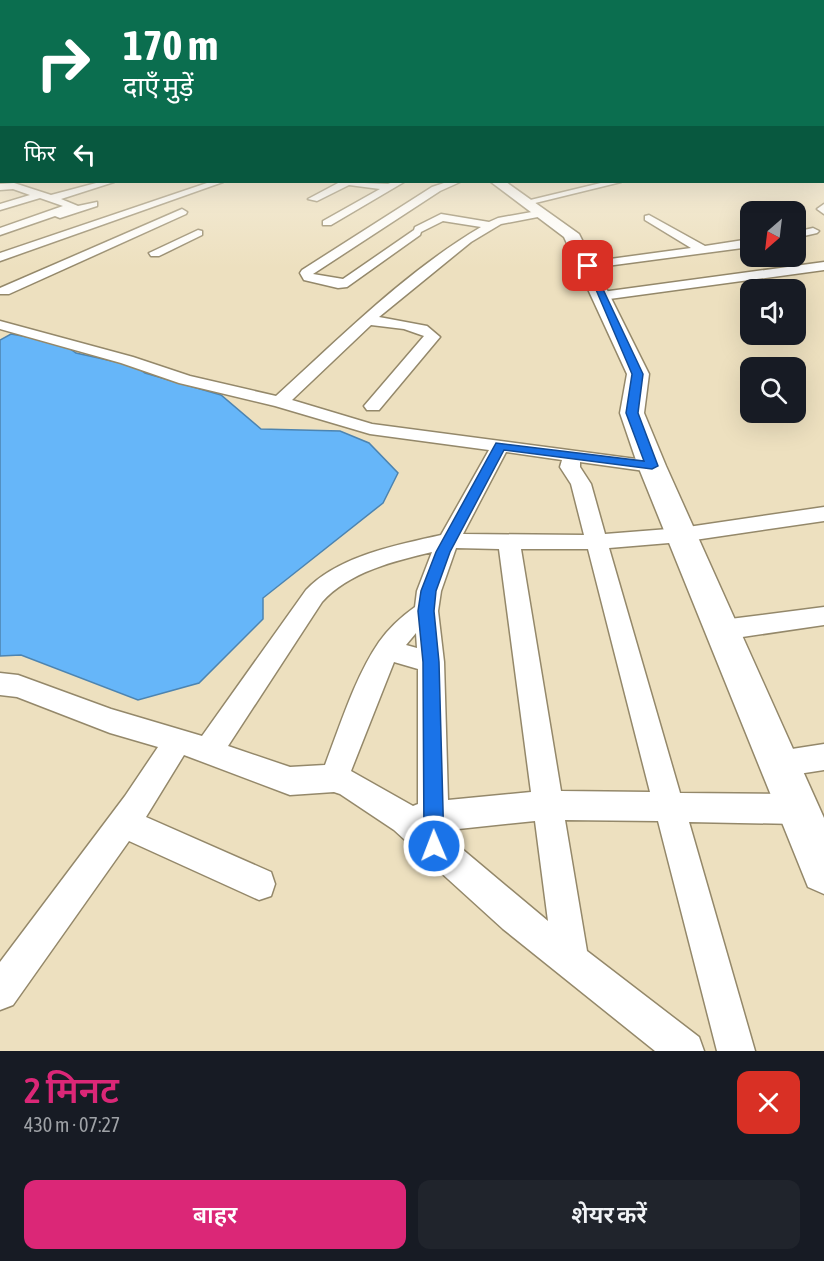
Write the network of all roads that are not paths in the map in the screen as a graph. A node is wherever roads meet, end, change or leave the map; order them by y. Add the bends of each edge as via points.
1 (105, 183) edge
2 (215, 183) edge
3 (347, 183) edge
4 (372, 183) edge
5 (452, 183) edge
6 (499, 183) edge
7 (613, 183) edge
8 (394, 184) edge
9 (0, 188) edge
10 (40, 195) junction
11 (52, 198) junction
12 (313, 199) dead end
13 (93, 204) dead end
14 (0, 207) edge
15 (535, 207) junction
16 (182, 212) dead end
17 (649, 218) dead end
18 (327, 224) dead end
19 (490, 225) junction
20 (813, 231) dead end
21 (0, 232) edge
22 (806, 232) edge
23 (69, 233) junction
24 (198, 233) dead end
25 (740, 244) edge
26 (139, 246) junction
27 (703, 250) junction
28 (4, 256) edge
29 (166, 259) dead end
30 (588, 266) junction
31 (824, 266) edge
32 (56, 268) junction
33 (4, 291) dead end
34 (602, 296) junction
35 (368, 320) junction
36 (0, 325) edge
37 (280, 402) junction
38 (373, 406) dead end
39 (500, 446) junction
40 (572, 455) junction
41 (652, 466) junction
42 (824, 514) edge
43 (681, 535) junction
44 (449, 541) junction
45 (509, 542) junction
46 (597, 542) junction
47 (426, 611) junction
48 (824, 616) edge
49 (722, 630) junction
50 (387, 650) junction
51 (431, 662) junction
52 (0, 684) edge
53 (178, 740) junction
54 (208, 751) junction
55 (824, 757) edge
56 (778, 764) junction
57 (334, 778) junction
58 (548, 805) junction
59 (669, 807) junction
60 (798, 809) junction
61 (123, 822) junction
62 (424, 828) junction
63 (824, 872) edge
64 (259, 884) dead end
65 (571, 961) junction
66 (0, 992) edge
67 (686, 1051) edge
68 (736, 1051) edge

1 - 11 street
2 - 23 street
3 - 12 street
4 - 8 street
5 - 19 street via 436,189 306,273 309,277 347,283 441,217
6 - 15 street
7 - 15 street
8 - 18 street
9 - 10 street via 14,186
10 - 11 street
10 - 14 street
11 - 21 street via 73,206
13 - 23 street via 44,222
15 - 19 street
15 - 30 street via 572,234
16 - 26 street
17 - 27 street
19 - 35 street
20 - 22 street
23 - 28 street
24 - 26 street
25 - 27 street
26 - 29 street
26 - 32 street
27 - 30 street
28 - 32 street
30 - 34 street
31 - 34 street
32 - 33 street
34 - 41 street via 638,374 632,413
35 - 37 street
35 - 38 street via 420,328 433,337
36 - 37 street via 185,380
37 - 39 street via 369,429
39 - 40 street
39 - 44 street
40 - 41 street
40 - 46 street via 570,467 581,484
41 - 43 street
42 - 43 street
43 - 46 street
43 - 49 street
44 - 45 street
44 - 47 street via 434,573
44 - 54 street via 395,553 325,584
45 - 46 street
45 - 58 street
46 - 59 street
47 - 50 street
47 - 51 street
48 - 49 street
49 - 56 street
50 - 51 street
50 - 57 street
51 - 62 street
52 - 53 street via 18,686 110,721
53 - 54 street
53 - 61 street
54 - 57 street via 290,781
55 - 56 street
56 - 60 street
57 - 62 street
58 - 59 street
58 - 62 street
58 - 65 street
59 - 60 street
59 - 68 street
60 - 63 street
61 - 64 street
61 - 66 street
62 - 65 street via 515,917
65 - 67 street

